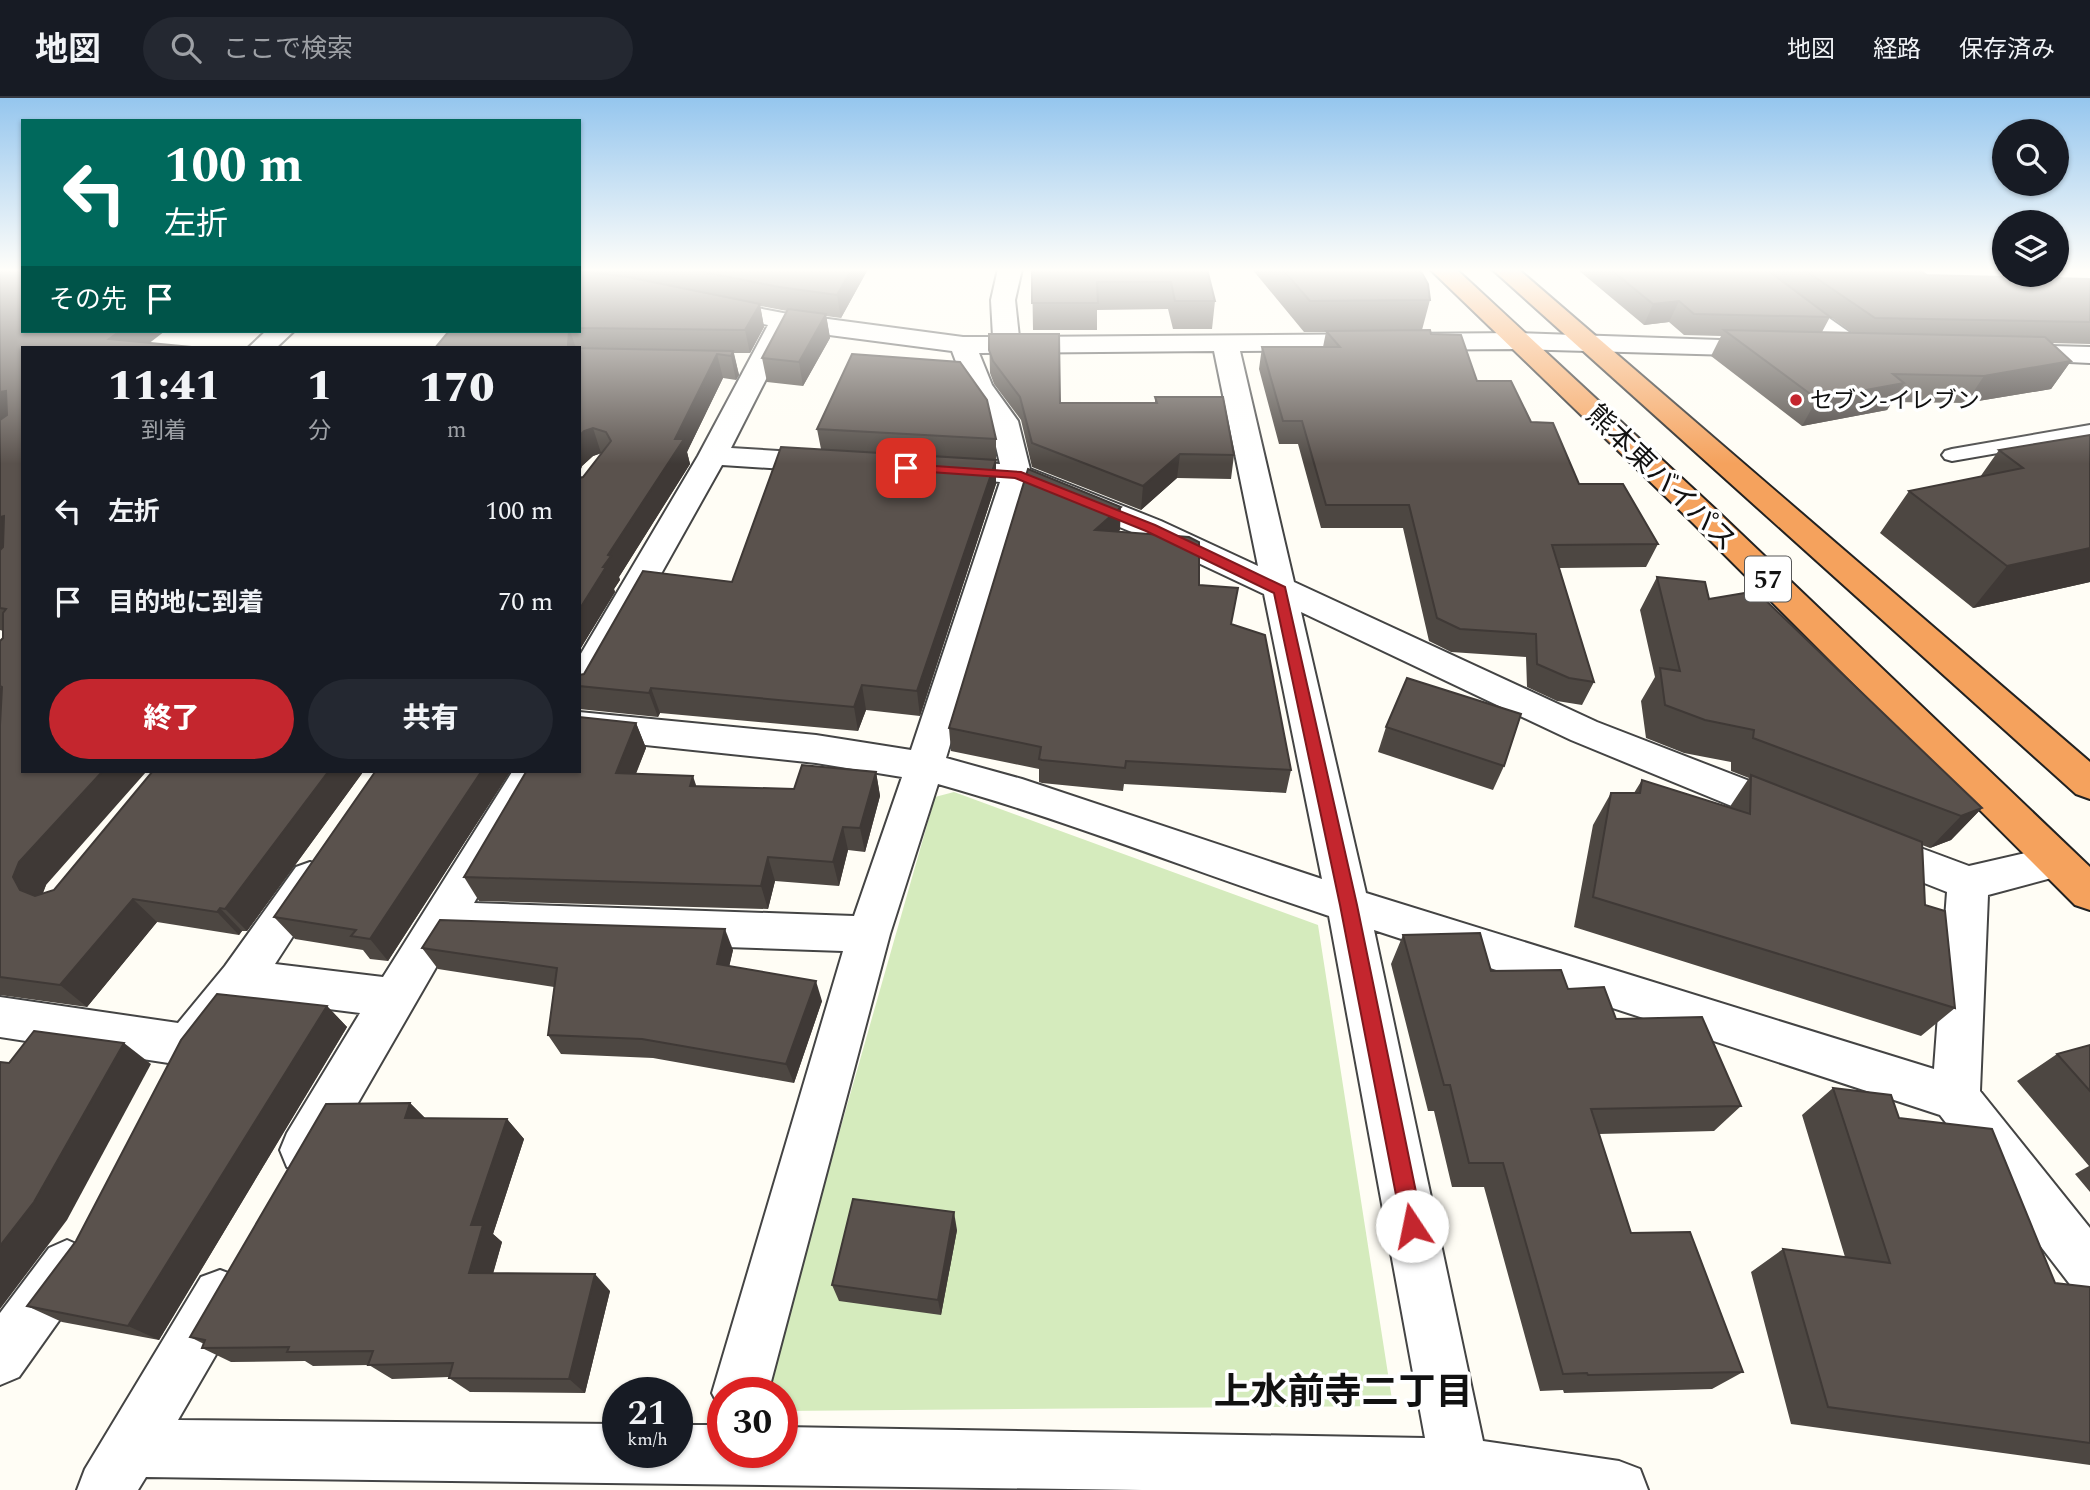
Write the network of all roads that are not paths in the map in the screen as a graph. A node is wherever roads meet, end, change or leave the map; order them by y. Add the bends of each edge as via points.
1 (278, 334) edge
2 (772, 334) edge
3 (880, 334) edge
4 (1006, 334) edge
5 (1511, 334) edge
6 (1578, 334) edge
7 (1834, 334) edge
8 (1518, 341) junction
9 (1226, 344) junction
10 (1589, 344) junction
11 (963, 345) junction
12 (1007, 345) junction
13 (263, 346) edge
14 (1790, 348) edge
15 (1817, 349) edge
16 (1857, 350) junction
17 (1885, 351) edge
18 (1980, 352) edge
19 (2090, 355) edge
20 (2090, 431) edge
21 (1952, 455) dead end
22 (713, 456) junction
23 (865, 465) edge
24 (920, 468) edge
25 (1017, 474) junction
26 (1280, 590) junction
27 (581, 685) edge
28 (581, 725) edge
29 (925, 766) junction
30 (529, 773) edge
31 (2090, 784) edge
32 (1814, 822) edge
33 (1852, 838) edge
34 (332, 848) edge
35 (2056, 862) junction
36 (1968, 883) junction
37 (2090, 892) edge
38 (1348, 905) junction
39 (443, 920) junction
40 (869, 934) junction
41 (240, 979) junction
42 (392, 998) junction
43 (0, 1017) edge
44 (1956, 1098) junction
45 (283, 1187) edge
46 (93, 1227) edge
47 (241, 1259) edge
48 (2090, 1269) edge
49 (0, 1358) edge
50 (744, 1377) edge
51 (707, 1453) edge
52 (798, 1456) edge
53 (119, 1469) edge
54 (1462, 1479) edge
55 (1619, 1490) edge

1 - 13 street
2 - 22 street via 746,364
3 - 11 street
4 - 12 street
5 - 8 highway, 熊本東バイパス / 57
6 - 10 highway, 熊本東バイパス / 57
7 - 16 street
8 - 9 street
8 - 10 street
8 - 35 highway, 熊本東バイパス / 57 via 1704,516
9 - 12 street
9 - 26 street
10 - 14 street
10 - 31 highway, 熊本東バイパス / 57
11 - 12 street
11 - 25 street via 979,386 1004,421
15 - 16 street
16 - 17 street
18 - 19 street
20 - 21 lane
22 - 23 street
22 - 27 street
24 - 25 street
25 - 26 street via 1150,528
25 - 29 street
26 - 32 street via 1584,731
26 - 38 street
28 - 29 street via 816,749
29 - 38 street via 1008,789
29 - 40 street
30 - 39 street
33 - 36 street
34 - 41 street
35 - 36 street
35 - 37 highway, 熊本東バイパス / 57
36 - 44 street
38 - 44 street
38 - 54 street
39 - 40 street
39 - 42 street
40 - 50 street
41 - 42 street
41 - 43 street via 178,1063
42 - 45 street
44 - 48 street
46 - 49 street
47 - 53 street
51 - 53 street
52 - 54 street
54 - 55 street

